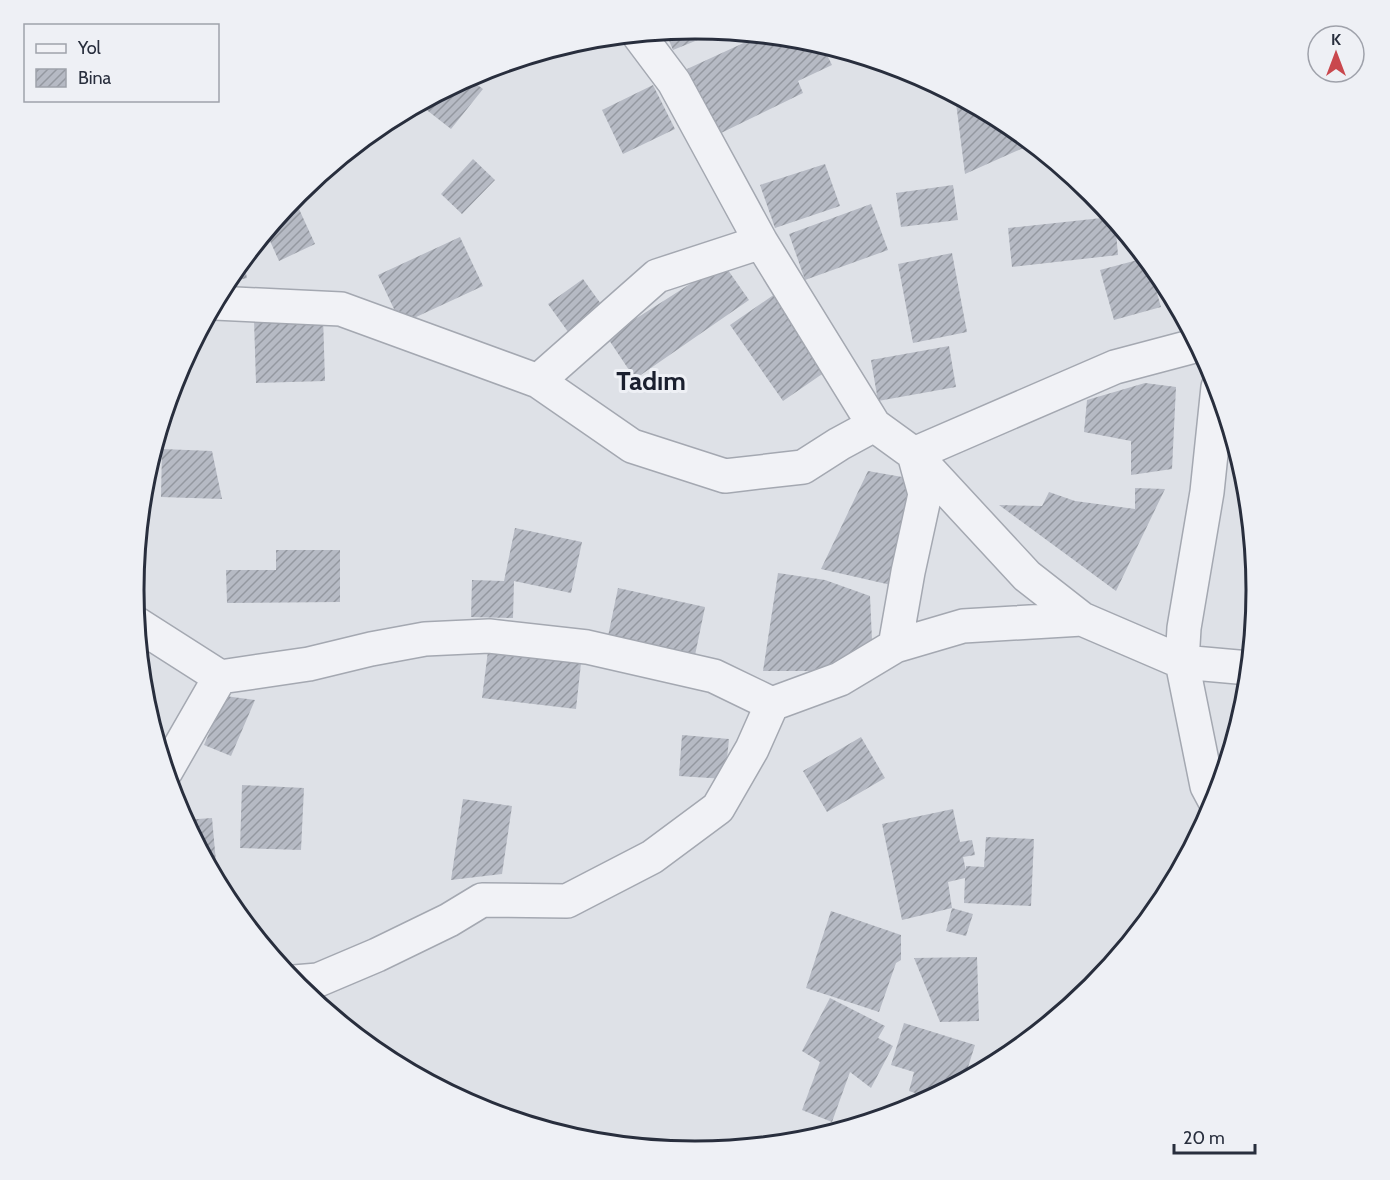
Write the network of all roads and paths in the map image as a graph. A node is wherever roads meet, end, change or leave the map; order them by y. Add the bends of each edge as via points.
1 (644, 42) edge
2 (761, 242) junction
3 (225, 303) edge
4 (1190, 347) edge
5 (538, 381) junction
6 (1216, 409) edge
7 (874, 426) junction
8 (914, 454) junction
9 (1082, 620) junction
10 (145, 629) edge
11 (895, 646) junction
12 (1182, 662) junction
13 (1240, 667) edge
14 (220, 677) junction
15 (772, 704) junction
16 (171, 762) edge
17 (1209, 789) edge
18 (306, 981) edge

1 - 2 street via 674,82
2 - 5 street via 657,276
2 - 7 street
3 - 5 street via 341,309
4 - 8 street via 1115,367
5 - 7 street via 632,446 725,476 803,467
6 - 12 street
7 - 8 street
8 - 9 street via 1026,576
8 - 11 street via 925,494
9 - 11 street via 963,626
9 - 12 street
10 - 14 street
11 - 15 street via 840,679
12 - 13 street
12 - 17 street
14 - 15 street via 309,664 425,639 489,636 587,647 714,676
14 - 16 street
15 - 18 street via 718,808 652,857 567,901 482,900 376,955 318,980

